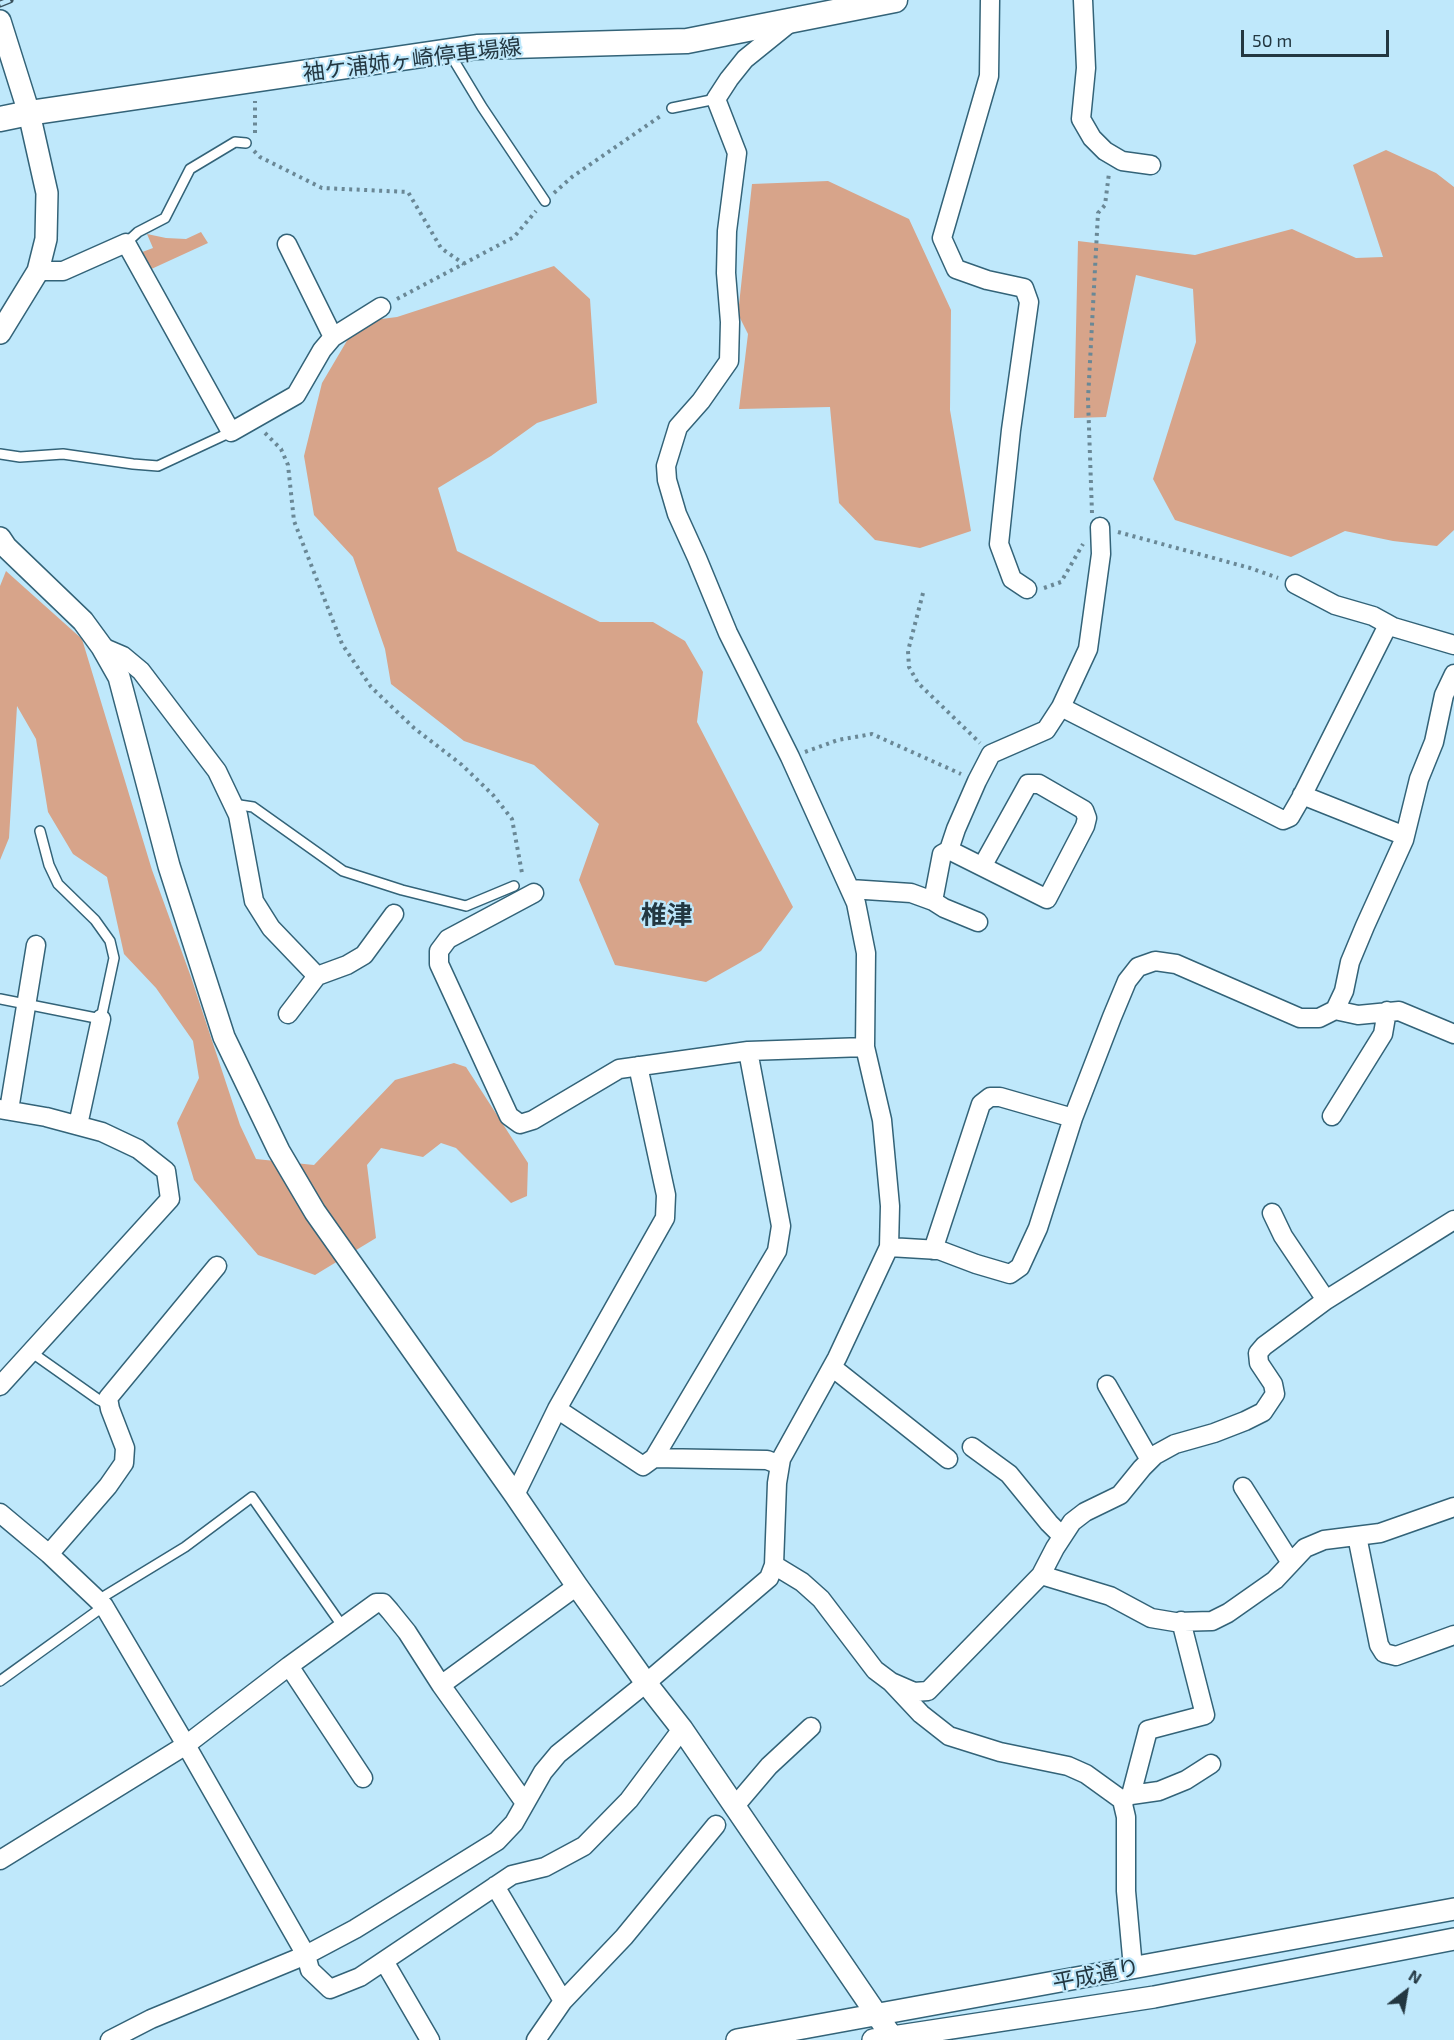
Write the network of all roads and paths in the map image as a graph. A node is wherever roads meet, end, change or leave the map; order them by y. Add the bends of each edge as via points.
1 (896, 0) edge
2 (990, 0) edge
3 (1083, 0) edge
4 (0, 21) edge
5 (792, 21) junction
6 (448, 51) junction
7 (255, 80) junction
8 (716, 99) junction
9 (672, 108) joint
10 (29, 112) junction
11 (0, 119) edge
12 (246, 143) junction
13 (1111, 154) junction
14 (1151, 165) dead end
15 (544, 201) junction
16 (126, 243) junction
17 (287, 244) dead end
18 (464, 264) junction
19 (38, 271) junction
20 (381, 307) joint
21 (0, 333) edge
22 (333, 338) junction
23 (252, 420) junction
24 (231, 432) junction
25 (0, 454) edge
26 (1097, 526) junction
27 (0, 538) edge
28 (1295, 584) joint
29 (1027, 589) joint
30 (923, 593) dead end
31 (1388, 625) junction
32 (1454, 645) edge
33 (102, 647) junction
34 (1454, 674) edge
35 (1061, 707) junction
36 (991, 754) junction
37 (790, 757) junction
38 (977, 781) junction
39 (1302, 795) junction
40 (233, 804) junction
41 (40, 831) dead end
42 (1405, 836) junction
43 (949, 850) junction
44 (982, 866) junction
45 (514, 886) joint
46 (850, 890) junction
47 (534, 893) dead end
48 (933, 901) junction
49 (394, 914) dead end
50 (978, 922) dead end
51 (36, 945) dead end
52 (317, 976) junction
53 (0, 999) edge
54 (27, 1004) junction
55 (1335, 1010) junction
56 (1388, 1011) junction
57 (288, 1014) dead end
58 (101, 1019) junction
59 (1454, 1034) edge
60 (866, 1047) junction
61 (748, 1051) junction
62 (638, 1066) junction
63 (4, 1109) edge
64 (1332, 1116) dead end
65 (1073, 1118) junction
66 (78, 1125) junction
67 (1272, 1213) dead end
68 (1454, 1220) edge
69 (889, 1247) junction
70 (933, 1250) junction
71 (218, 1266) dead end
72 (1326, 1300) junction
73 (31, 1352) junction
74 (832, 1367) junction
75 (1107, 1385) dead end
76 (0, 1386) edge
77 (109, 1405) junction
78 (557, 1409) junction
79 (972, 1447) dead end
80 (654, 1458) junction
81 (948, 1459) dead end
82 (1150, 1460) junction
83 (780, 1465) junction
84 (1243, 1487) dead end
85 (515, 1495) junction
86 (1454, 1507) edge
87 (0, 1513) edge
88 (1062, 1536) junction
89 (1357, 1536) junction
90 (49, 1554) junction
91 (1291, 1563) junction
92 (774, 1565) junction
93 (1041, 1575) junction
94 (577, 1586) junction
95 (101, 1603) junction
96 (1180, 1622) junction
97 (343, 1627) junction
98 (1454, 1635) edge
99 (289, 1666) junction
100 (0, 1682) edge
101 (891, 1682) junction
102 (646, 1683) junction
103 (441, 1685) junction
104 (811, 1727) dead end
105 (682, 1728) junction
106 (186, 1745) junction
107 (1211, 1764) dead end
108 (363, 1778) dead end
109 (1127, 1798) junction
110 (525, 1803) junction
111 (735, 1806) junction
112 (716, 1825) dead end
113 (0, 1860) edge
114 (495, 1886) junction
115 (1454, 1909) edge
116 (1454, 1939) edge
117 (306, 1955) junction
118 (384, 1961) junction
119 (1133, 1968) junction
120 (563, 2001) junction
121 (879, 2015) junction
122 (883, 2038) edge
123 (110, 2040) edge
124 (430, 2040) edge
125 (536, 2040) edge
126 (737, 2040) edge

1 - 5 main road, 袖ケ浦姉ヶ崎停車場線
2 - 29 street via 989,76 942,238 956,269 1024,288 1029,303 999,544 1012,579
3 - 13 street via 1086,68 1081,119 1092,138
4 - 10 street
5 - 6 main road, 袖ケ浦姉ヶ崎停車場線 via 687,41
5 - 8 street via 745,60
6 - 7 main road, 袖ケ浦姉ヶ崎停車場線
6 - 15 lane
7 - 10 main road, 袖ケ浦姉ヶ崎停車場線
7 - 12 path via 255,139
8 - 9 lane
8 - 37 street via 737,153 727,231 729,361 678,427 666,466 677,514 728,633
9 - 15 path
10 - 11 main road, 袖ケ浦姉ヶ崎停車場線
10 - 19 street via 47,193 46,239
12 - 16 lane via 235,142 190,169 165,218
12 - 18 path via 260,157 322,188 408,192 441,248
13 - 14 street via 1122,161
13 - 26 path via 1105,205 1098,213 1088,399 1091,506
15 - 18 path via 514,237
16 - 19 street via 63,271
16 - 24 street
17 - 22 street
18 - 20 path
19 - 21 street
20 - 22 street
22 - 23 street via 296,395
23 - 24 street
23 - 45 path via 280,449 288,465 294,521 342,644 371,687 414,728 462,765 512,819 522,873
24 - 25 lane via 158,466 63,454 20,458
26 - 28 path
26 - 29 path via 1060,582
26 - 35 street via 1101,554 1088,649
27 - 33 street via 83,621
28 - 31 street via 1335,605 1373,616
30 - 36 path via 908,651 909,667 918,683
31 - 32 street
31 - 39 street
33 - 40 street via 123,656 141,671 217,771
33 - 85 street via 119,677 169,866 224,1037 279,1151 315,1212
34 - 42 street via 1444,695
35 - 36 street via 1046,730
35 - 39 street via 1283,820 1290,817
36 - 38 street
37 - 38 path via 838,740 872,734
37 - 46 street
38 - 43 street
39 - 42 street
40 - 45 lane via 253,807 343,871 402,890 466,906
40 - 52 street via 254,901 271,928
41 - 58 lane via 58,884 95,920 110,941 114,958
42 - 55 street via 1350,962
43 - 44 street
43 - 48 street via 942,854
44 - 44 street via 1047,899 1085,826 1084,810 1039,784 1028,784
46 - 48 street via 911,894
46 - 60 street via 866,953
47 - 62 street via 448,939 439,951 439,964 509,1116 520,1124 533,1120 619,1069
48 - 50 street
49 - 52 street via 364,955
51 - 54 street
52 - 57 street
53 - 54 lane
54 - 58 lane
54 - 63 street
55 - 56 street via 1358,1015
55 - 65 street via 1319,1018 1300,1018 1176,964 1155,961 1138,967 1127,981
56 - 59 street via 1399,1011
56 - 64 street via 1383,1034
58 - 66 street
60 - 61 street
60 - 69 street via 882,1120 890,1206
61 - 62 street
61 - 80 street via 781,1226 777,1251
62 - 78 street via 666,1195 665,1218
63 - 66 street
65 - 70 street via 1038,1228 1020,1267 1010,1274
65 - 70 street via 1000,1097 990,1096 981,1104
66 - 73 street via 138,1149 166,1171 170,1199
67 - 72 street
68 - 72 street
69 - 70 street
69 - 74 street
71 - 77 street via 115,1388 108,1398
72 - 82 street via 1258,1353 1275,1394 1263,1412 1245,1422 1176,1444
73 - 76 street
73 - 77 lane
74 - 81 street
74 - 83 street
75 - 82 street
77 - 90 street via 125,1448 124,1463
78 - 80 street via 643,1466
78 - 85 street
79 - 88 street via 1009,1474
80 - 83 street via 767,1460
82 - 88 street via 1120,1495 1084,1512
83 - 92 street
84 - 91 street
85 - 94 street
86 - 89 street via 1380,1533
87 - 90 street
88 - 93 street
89 - 91 street via 1324,1540 1305,1548
89 - 98 street via 1379,1645 1384,1653 1396,1656
90 - 95 street
91 - 96 street via 1275,1580 1228,1613 1212,1621
92 - 101 street via 820,1599 875,1670
92 - 102 street via 769,1578
93 - 96 street via 1110,1596 1151,1618
93 - 101 street via 928,1691 914,1692
94 - 102 street
94 - 103 street
95 - 97 lane via 252,1497
95 - 100 lane
95 - 106 street
96 - 109 street via 1205,1715 1148,1730
97 - 99 street
97 - 103 street via 376,1603 383,1604 407,1632
99 - 106 street
99 - 108 street
101 - 109 street via 949,1736 1000,1752 1068,1766
102 - 105 street
102 - 110 street via 558,1754
103 - 110 street
104 - 111 street via 769,1766
105 - 111 street
105 - 114 street via 629,1800 584,1846 545,1867 512,1875
106 - 113 street
106 - 117 street
107 - 109 street via 1159,1791
109 - 119 street via 1126,1891
110 - 117 street via 514,1823 497,1841
111 - 121 street
112 - 120 street via 624,1936
114 - 118 street
114 - 120 street
115 - 119 street, 平成通り
116 - 122 street, 平成通り via 1154,1997
117 - 118 street via 310,1970 330,1989 360,1977
117 - 123 street
118 - 124 street
119 - 121 street, 平成通り
120 - 125 street
121 - 122 street
121 - 126 street, 平成通り

